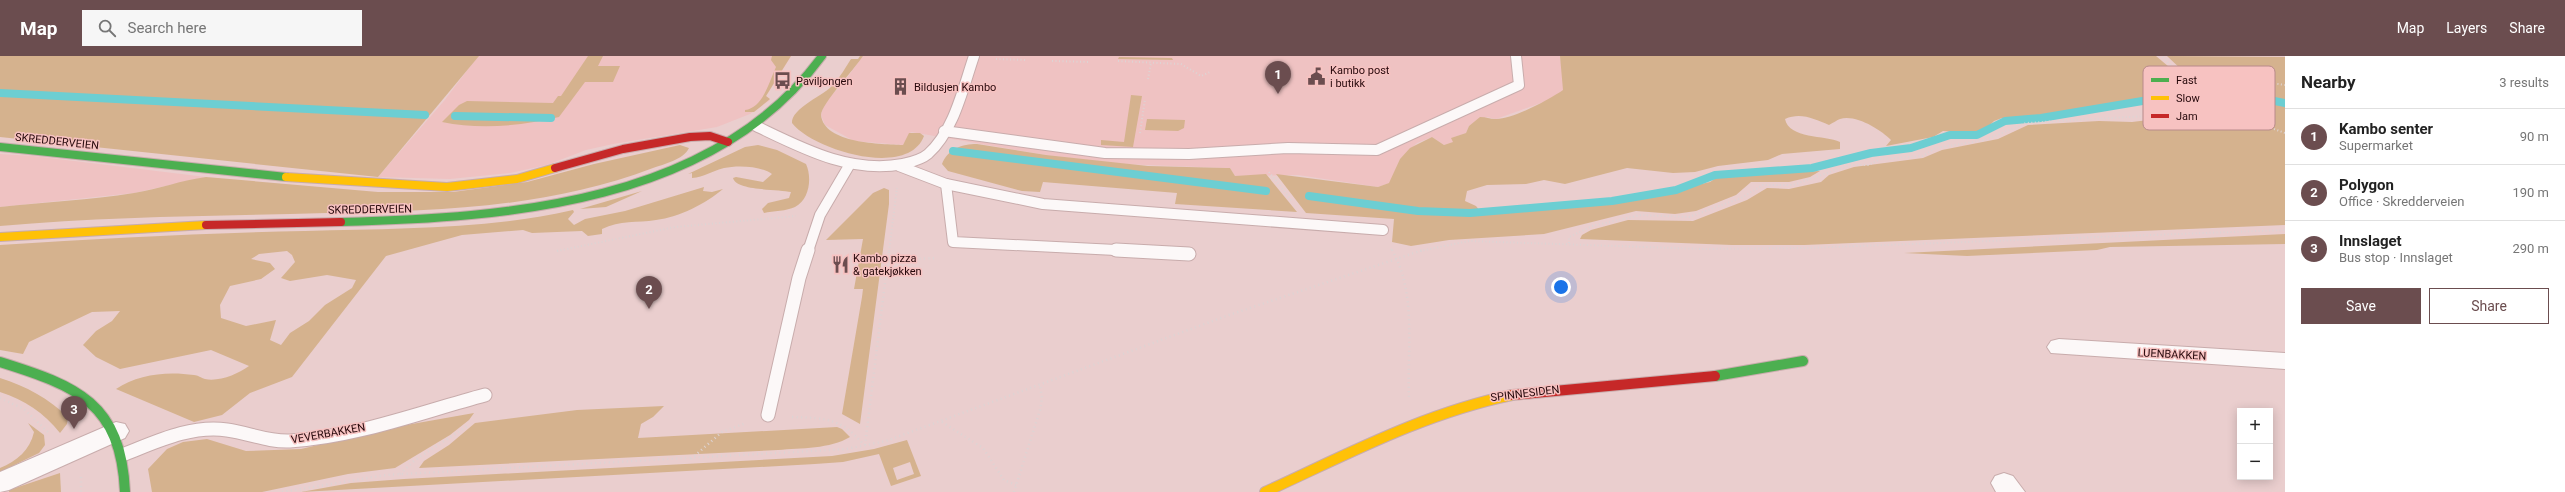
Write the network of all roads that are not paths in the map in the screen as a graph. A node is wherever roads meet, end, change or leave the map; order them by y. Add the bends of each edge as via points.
1 (822, 56) edge
2 (1516, 56) edge
3 (974, 57) edge
4 (756, 126) junction
5 (944, 131) junction
6 (728, 142) junction
7 (0, 146) edge
8 (850, 164) junction
9 (899, 166) junction
10 (946, 184) junction
11 (1383, 230) dead end
12 (0, 237) edge
13 (1189, 254) dead end
14 (2059, 347) dead end
15 (1803, 361) dead end
16 (2285, 361) edge
17 (0, 362) edge
18 (485, 395) road end
19 (768, 415) road end
20 (116, 431) junction
21 (125, 454) junction
22 (0, 483) edge
23 (125, 492) edge
24 (1265, 492) edge

1 - 4 street, SKREDDERVEIEN via 812,74
2 - 5 lane via 1519,85 1377,150 1288,148 1189,154 1105,153
3 - 5 lane
4 - 6 street, SKREDDERVEIEN
4 - 8 lane via 813,152
5 - 9 lane via 929,153
6 - 7 street, SKREDDERVEIEN via 710,136 690,138 623,149 517,179 447,187 320,181
6 - 12 street, SKREDDERVEIEN via 695,161 647,180 586,199 517,212 436,220 148,227
8 - 9 lane
8 - 19 lane via 820,215 799,278
9 - 10 lane
10 - 11 lane via 1043,204
10 - 13 lane via 953,242
14 - 16 street, LUENBAKKEN
15 - 24 street, SPINNESIDEN via 1694,379 1542,390 1467,403 1421,421
17 - 20 street via 58,382 104,415
18 - 21 lane, VEVERBAKKEN via 367,427 313,438 264,441 219,428 206,429 162,440
20 - 21 street
20 - 22 street
21 - 23 street

